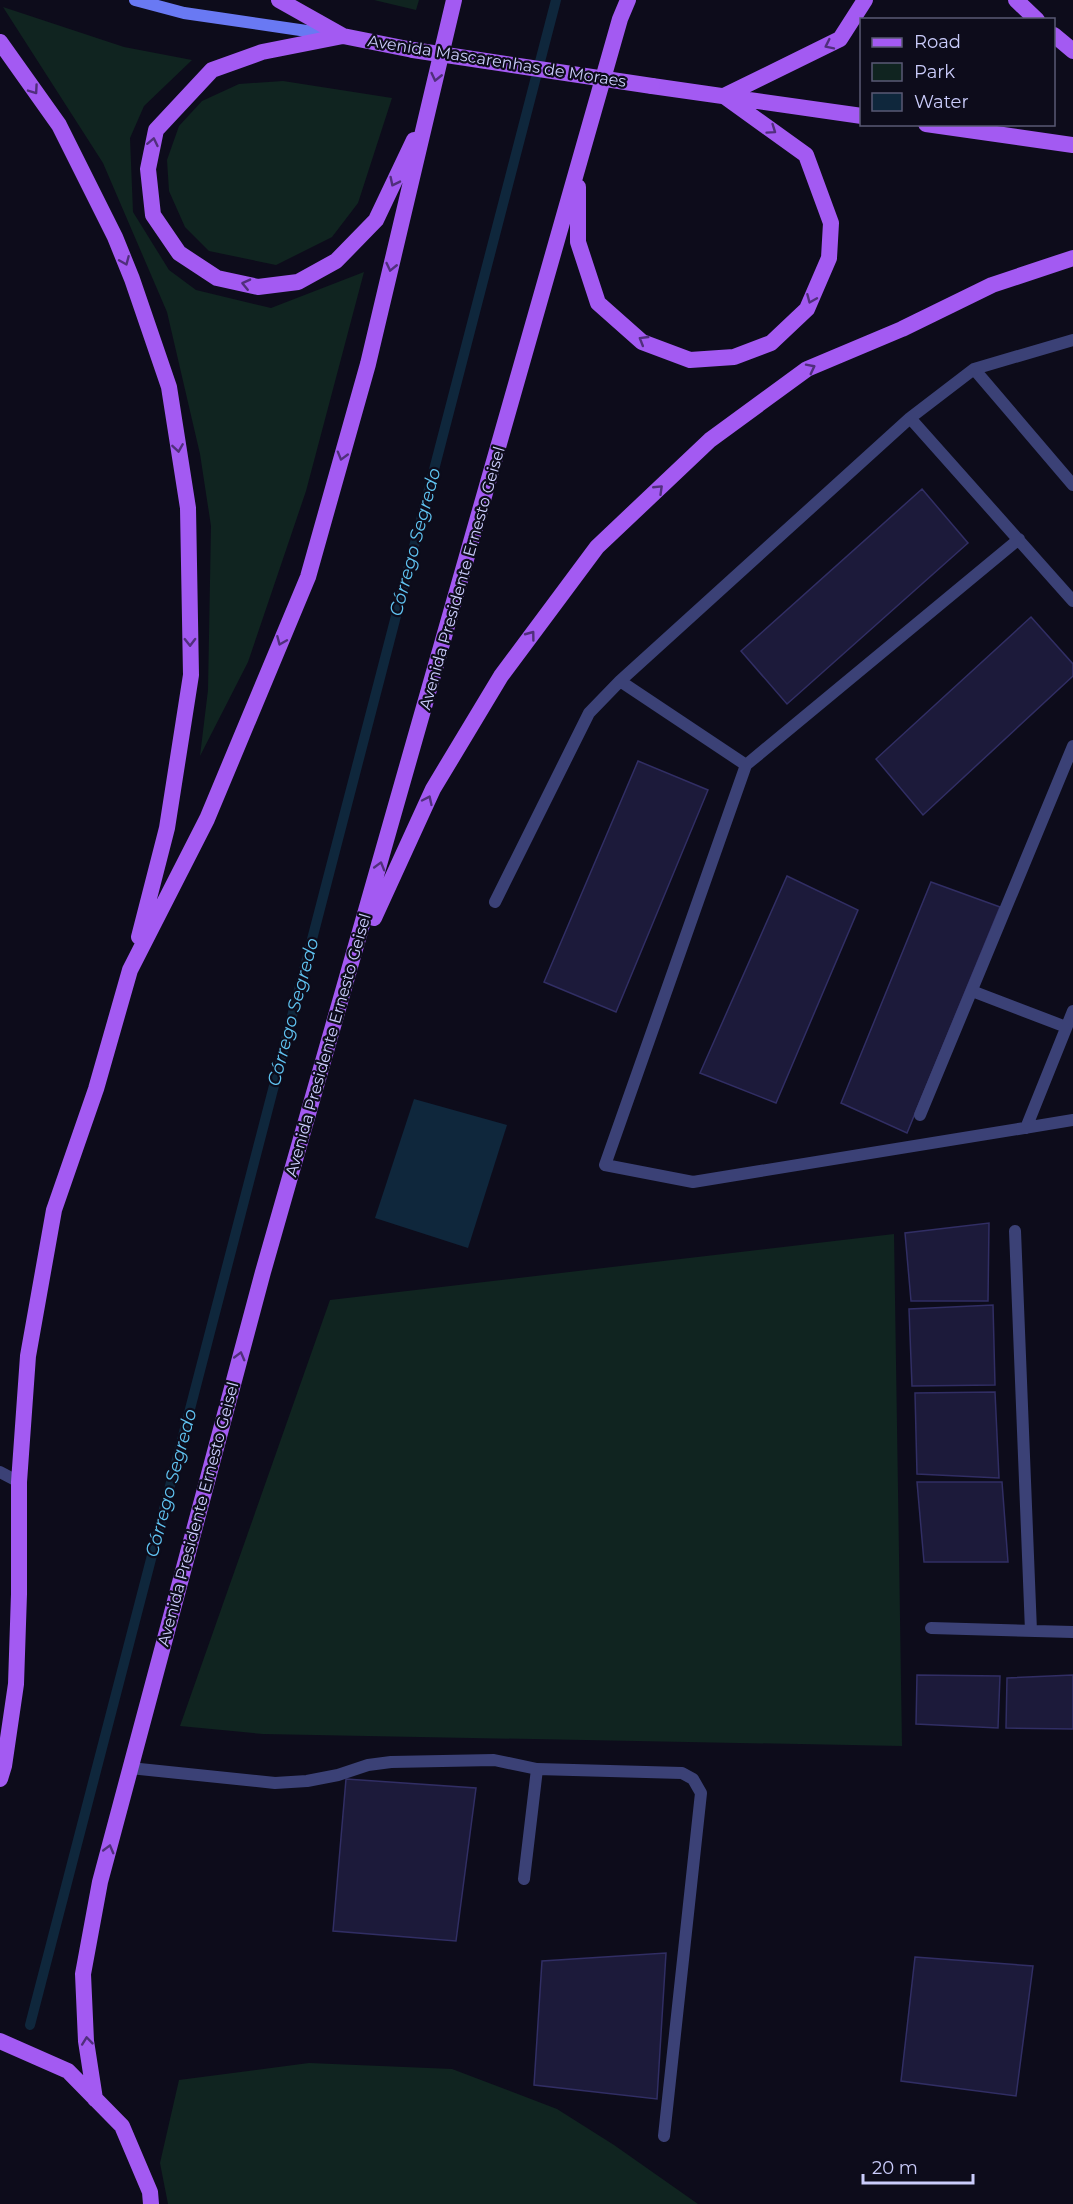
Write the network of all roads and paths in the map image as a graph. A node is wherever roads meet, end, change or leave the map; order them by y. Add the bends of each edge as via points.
1 (135, 0) edge
2 (279, 0) edge
3 (454, 0) edge
4 (624, 0) edge
5 (628, 0) edge
6 (865, 0) edge
7 (1016, 0) edge
8 (1035, 18) edge
9 (620, 19) junction
10 (344, 36) junction
11 (1055, 37) edge
12 (0, 42) edge
13 (1073, 51) edge
14 (724, 96) junction
15 (428, 110) junction
16 (860, 116) edge
17 (940, 126) edge
18 (1073, 145) edge
19 (578, 167) junction
20 (1073, 258) edge
21 (1072, 342) edge
22 (974, 369) junction
23 (910, 418) junction
24 (1073, 485) edge
25 (1019, 539) junction
26 (1073, 601) edge
27 (620, 681) junction
28 (1073, 746) edge
29 (746, 765) junction
30 (495, 902) dead end
31 (351, 968) junction
32 (130, 970) junction
33 (972, 991) junction
34 (1073, 1011) edge
35 (1066, 1028) junction
36 (920, 1115) dead end
37 (1073, 1120) edge
38 (1026, 1128) junction
39 (1015, 1231) dead end
40 (0, 1472) edge
41 (19, 1482) junction
42 (931, 1628) dead end
43 (1031, 1631) junction
44 (1073, 1632) edge
45 (130, 1768) junction
46 (537, 1769) junction
47 (0, 1779) edge
48 (524, 1879) dead end
49 (0, 2041) edge
50 (95, 2099) junction
51 (664, 2136) dead end
52 (150, 2204) edge

1 - 10 main road, Avenida Mascarenhas de Moraes via 184,13
2 - 10 main road
3 -> 15 main road
4 - 9 main road, Avenida Presidente Ernesto Geisel
5 - 9 main road
6 -> 14 main road via 840,39
7 - 8 main road
9 - 19 main road, Avenida Presidente Ernesto Geisel
10 - 14 main road, Avenida Mascarenhas de Moraes, bridge via 413,50
15 -> 10 main road via 375,220 336,261 298,282 258,287 217,278 179,253 153,215 148,169 156,130 212,70 262,52
11 - 13 main road
12 -> 32 main road via 59,125 132,279 169,387 188,508 191,675 167,828
14 - 16 main road, Avenida Mascarenhas de Moraes
14 -> 19 main road via 806,155 831,224 829,258 807,309 771,343 734,357 690,360 642,342 598,303 578,242
15 -> 32 main road via 368,364 308,577 207,819
17 - 18 main road
31 -> 19 main road, Avenida Presidente Ernesto Geisel
31 -> 20 main road via 433,789 501,676 597,547 710,440 807,369 903,329 992,285
21 - 22 street
22 - 23 street
22 - 24 street
23 - 25 street
23 - 27 street
25 - 26 street
25 - 29 street
27 - 29 street
27 - 30 street via 589,713
28 - 33 street
29 - 38 street via 605,1165 693,1182
45 -> 31 main road, Avenida Presidente Ernesto Geisel via 263,1272
32 - 41 main road via 96,1089 54,1210 28,1356
33 - 35 street
33 - 36 street
34 - 35 street
35 - 38 street
37 - 38 street
39 - 43 street
40 - 41 street
41 - 47 main road via 16,1684
42 - 43 street
43 - 44 street
45 - 46 street via 275,1784 307,1781 391,1762 494,1760
50 -> 45 main road, Avenida Presidente Ernesto Geisel via 86,2041 83,1974 100,1882
46 - 48 street
46 - 51 street via 682,1773 693,1779 701,1792
49 - 50 main road via 68,2071
50 - 52 main road via 122,2126 150,2192

